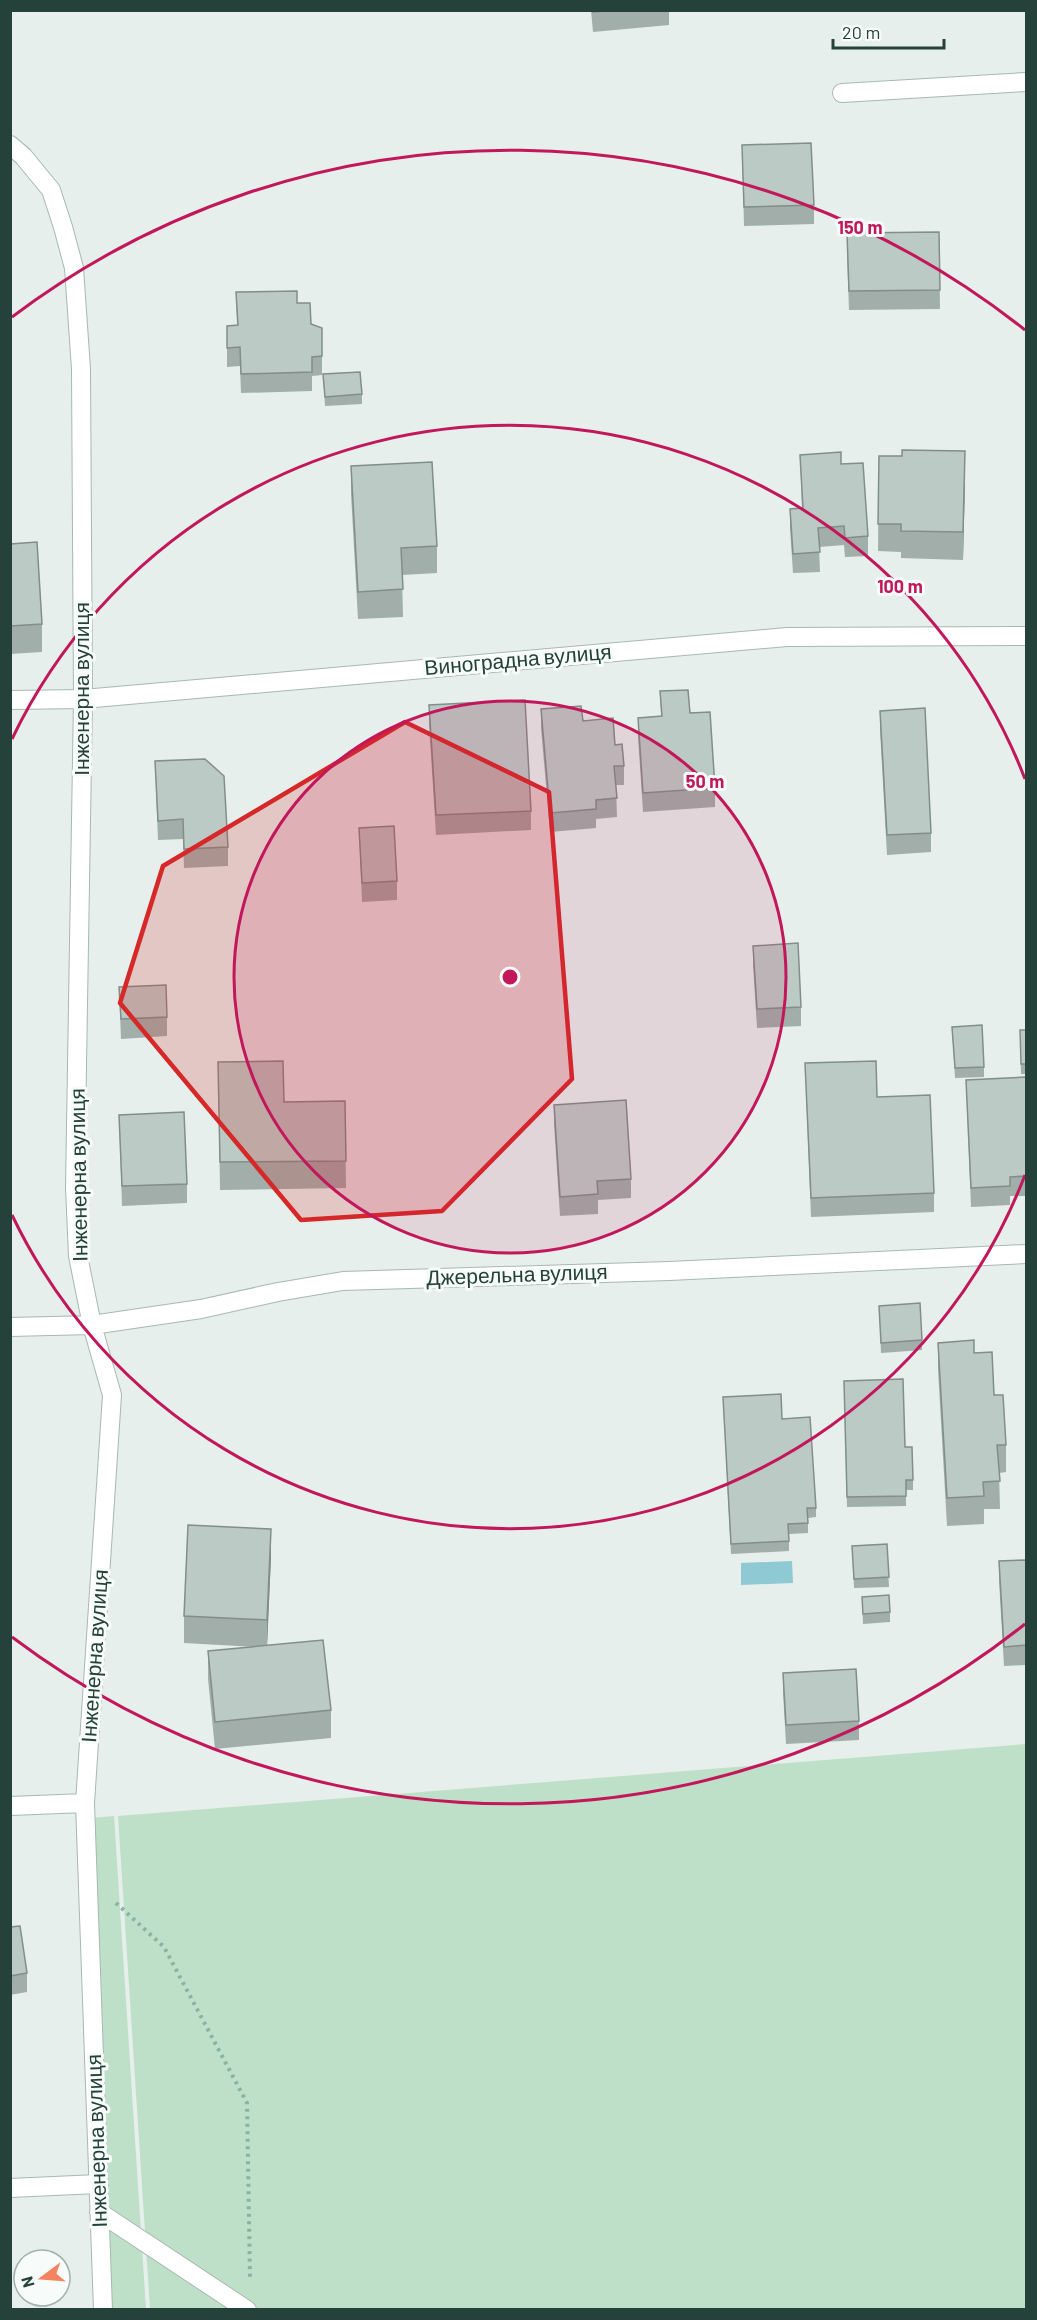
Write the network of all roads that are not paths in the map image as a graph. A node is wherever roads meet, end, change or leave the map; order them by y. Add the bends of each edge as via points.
1 (1026, 82) edge
2 (842, 93) dead end
3 (17, 151) edge
4 (1026, 636) edge
5 (83, 699) junction
6 (10, 700) edge
7 (1026, 1254) edge
8 (92, 1325) junction
9 (10, 1327) edge
10 (85, 1803) junction
11 (10, 1806) edge
12 (98, 2184) junction
13 (10, 2188) edge
14 (99, 2212) junction
15 (103, 2310) edge
16 (247, 2310) edge

1 - 2 street
3 - 5 street, Інженерна вулиця via 51,190 74,268 81,369
4 - 5 street, Виноградна вулиця via 787,637
5 - 6 street, Виноградна вулиця
5 - 8 street, Інженерна вулиця via 75,1188 78,1256
7 - 8 street, Джерельна вулиця via 343,1281 201,1310
8 - 9 street, Джерельна вулиця
8 - 10 street, Інженерна вулиця via 112,1395
10 - 11 street
10 - 12 street, Інженерна вулиця
12 - 13 street
12 - 14 street, Інженерна вулиця
14 - 15 street, Інженерна вулиця
14 - 16 street

